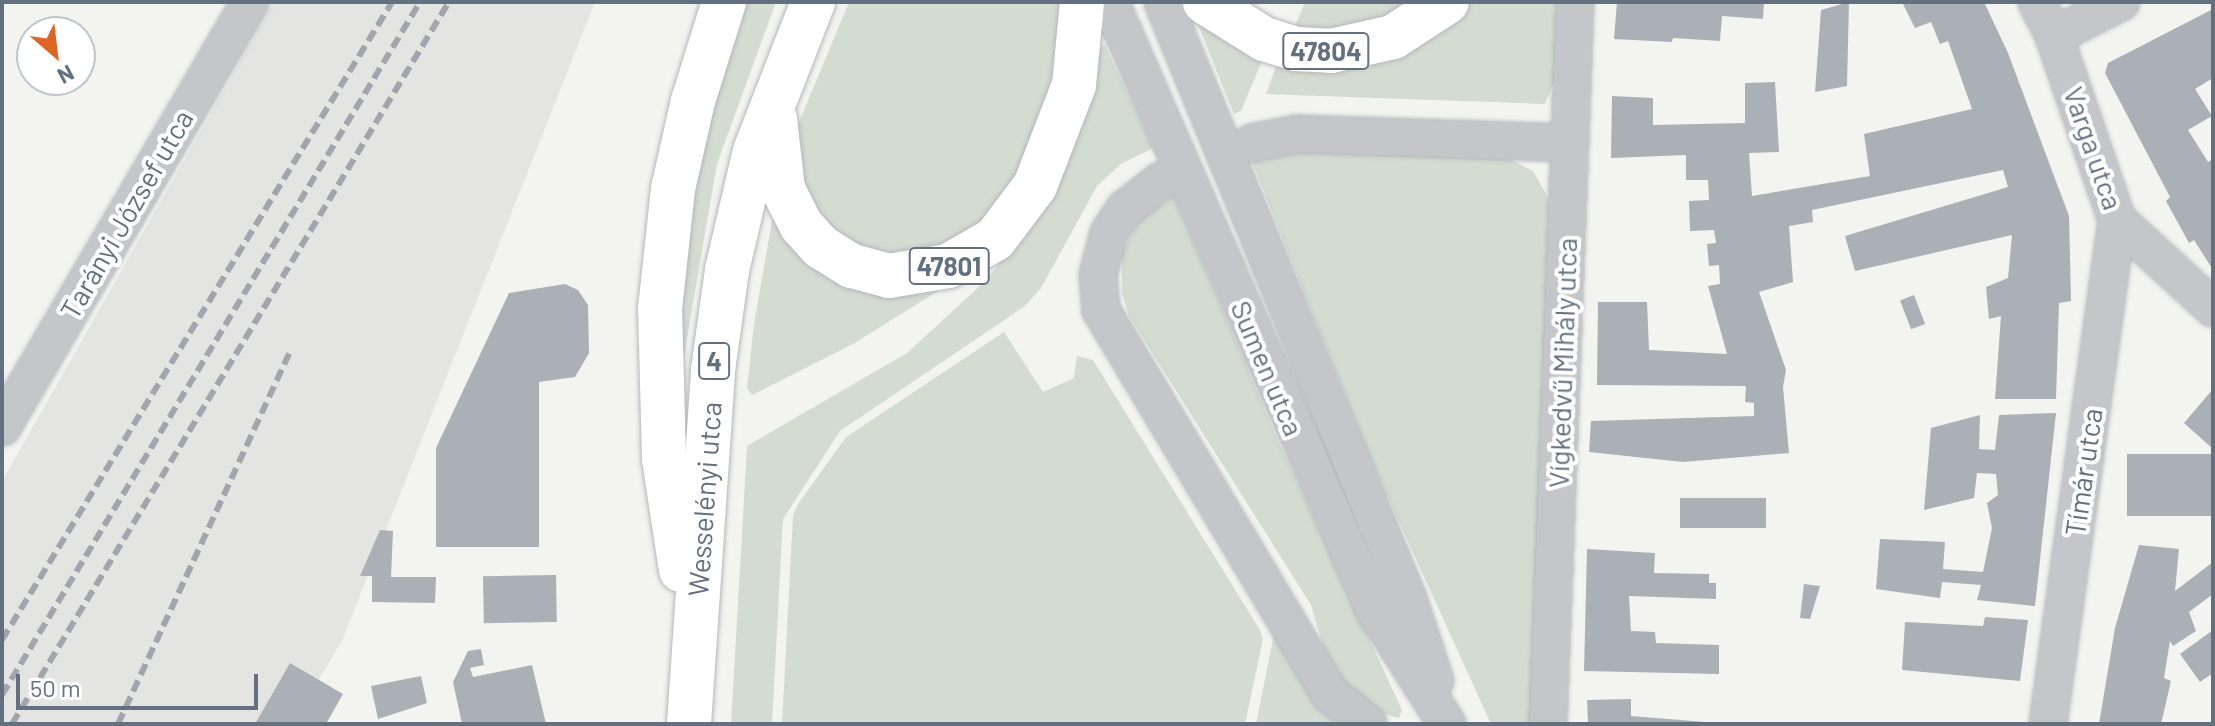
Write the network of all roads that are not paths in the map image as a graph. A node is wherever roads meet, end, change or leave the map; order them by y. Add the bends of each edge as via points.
1 (250, 2) edge
2 (724, 2) edge
3 (813, 2) edge
4 (1082, 2) edge
5 (1110, 2) edge
6 (1163, 2) edge
7 (1205, 2) edge
8 (1447, 2) edge
9 (1575, 2) edge
10 (2037, 2) edge
11 (2121, 2) edge
12 (2054, 36) junction
13 (777, 84) junction
14 (1252, 143) dead end
15 (1570, 143) junction
16 (1161, 181) dead end
17 (2117, 220) junction
18 (2213, 308) edge
19 (2, 427) edge
20 (693, 646) junction
21 (689, 724) edge
22 (1368, 724) edge
23 (1448, 724) edge
24 (1548, 724) edge
25 (2048, 724) edge

1 - 19 street, Tarányi József utca
2 - 20 main road via 693,101 669,218 659,350 664,459
3 - 13 main road, Wesselényi utca / 4
4 - 13 main road, 47801 via 1074,85 1035,186 995,239 930,272 870,272 833,256 810,236 788,202 777,166
5 - 23 street, Sumen utca via 1375,611
6 - 23 street, Sumen utca via 1408,599
7 - 8 main road, 47804 via 1264,39 1296,49 1331,51 1393,37
9 - 15 street, Vígkedvű Mihály utca
10 - 12 street, Varga utca
11 - 12 street
12 - 17 street, Varga utca
13 - 20 main road, Wesselényi utca / 4 via 736,218 719,322
14 - 15 street via 1298,134
15 - 24 street, Vígkedvű Mihály utca
16 - 22 street via 1136,198 1109,233 1098,275 1101,310 1329,693
17 - 18 street, Varga utca
17 - 25 street, Tímár utca
20 - 21 main road, Wesselényi utca / 4

